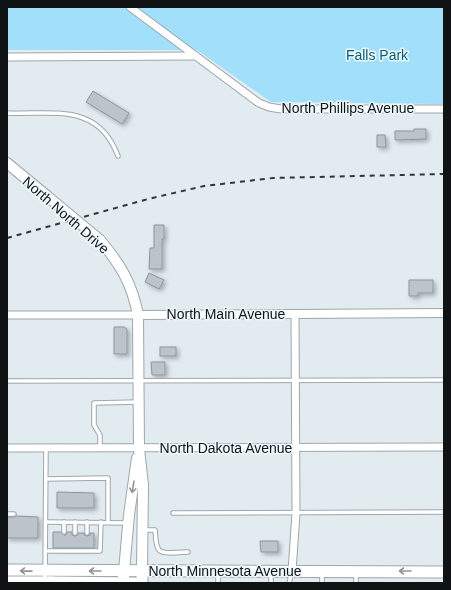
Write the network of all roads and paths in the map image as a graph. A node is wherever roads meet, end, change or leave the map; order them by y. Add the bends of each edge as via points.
1 (130, 7) edge
2 (196, 56) junction
3 (7, 57) edge
4 (444, 109) edge
5 (7, 113) edge
6 (118, 156) dead end
7 (7, 163) edge
8 (444, 313) edge
9 (295, 314) junction
10 (7, 315) edge
11 (138, 315) junction
12 (444, 380) edge
13 (7, 381) edge
14 (139, 381) junction
15 (296, 381) junction
16 (138, 402) junction
17 (444, 447) edge
18 (7, 448) edge
19 (46, 448) junction
20 (100, 448) junction
21 (139, 448) junction
22 (296, 448) junction
23 (46, 479) junction
24 (444, 512) edge
25 (173, 513) dead end
26 (296, 513) junction
27 (7, 514) edge
28 (14, 514) dead end
29 (46, 522) junction
30 (64, 522) junction
31 (75, 522) junction
32 (87, 522) junction
33 (101, 522) junction
34 (108, 522) junction
35 (128, 523) junction
36 (143, 530) junction
37 (64, 532) dead end
38 (75, 532) dead end
39 (87, 532) dead end
40 (46, 551) junction
41 (188, 552) dead end
42 (7, 570) edge
43 (124, 571) junction
44 (142, 571) junction
45 (218, 571) junction
46 (270, 571) junction
47 (292, 571) junction
48 (322, 571) junction
49 (356, 571) junction
50 (444, 572) edge
51 (50, 579) edge
52 (7, 582) edge
53 (123, 583) edge
54 (134, 583) edge
55 (142, 583) edge
56 (218, 583) edge
57 (271, 583) edge
58 (289, 583) edge
59 (322, 583) edge
60 (356, 583) edge

1 - 2 street, North Phillips Avenue
2 - 3 street
2 - 4 street, North Phillips Avenue via 259,103 269,107
5 - 6 lane via 62,113 88,119 108,136
7 - 11 main road, North North Drive, bridge via 100,240 125,275
8 - 9 street, North Main Avenue
9 - 11 street, North Main Avenue
9 - 15 street
10 - 11 street, North Main Avenue
11 - 14 main road, North North Drive
12 - 15 lane
13 - 14 lane
14 - 15 lane
14 - 16 main road, North North Drive
15 - 22 street
16 - 20 lane via 94,403 94,425 100,435
16 - 21 main road, North North Drive
17 - 22 street, North Dakota Avenue
18 - 19 street, North Dakota Avenue
19 - 20 street, North Dakota Avenue
19 - 23 lane
20 - 21 street, North Dakota Avenue
21 - 22 street, North Dakota Avenue
21 -> 35 main road
21 - 36 main road via 143,485
22 - 26 street
23 - 29 lane
23 - 34 lane via 108,478
24 - 26 lane
25 - 26 lane
26 - 47 street
27 - 28 lane
29 - 30 lane
29 - 40 lane
30 - 31 lane
30 - 37 lane
31 - 32 lane
31 - 38 lane
32 - 33 lane
32 - 39 lane
33 - 34 lane
33 - 40 lane via 100,551
34 - 35 lane
35 - 43 main road
36 - 41 lane via 155,530 159,550 164,553
36 - 44 main road
40 - 51 lane
51 -> 42 main road, North Minnesota Avenue
43 - 44 main road, North Minnesota Avenue
43 -> 51 main road, North Minnesota Avenue
43 - 53 main road
44 - 45 main road, North Minnesota Avenue
44 - 55 main road
45 - 46 main road, North Minnesota Avenue
45 - 56 lane
46 - 47 main road, North Minnesota Avenue
46 - 57 lane
47 - 48 main road, North Minnesota Avenue
47 - 58 lane
48 - 49 main road, North Minnesota Avenue
48 - 59 lane
50 -> 49 main road, North Minnesota Avenue
49 - 60 lane
51 - 52 main road, North Minnesota Avenue
51 - 53 main road, North Minnesota Avenue
53 - 54 main road, North Minnesota Avenue

